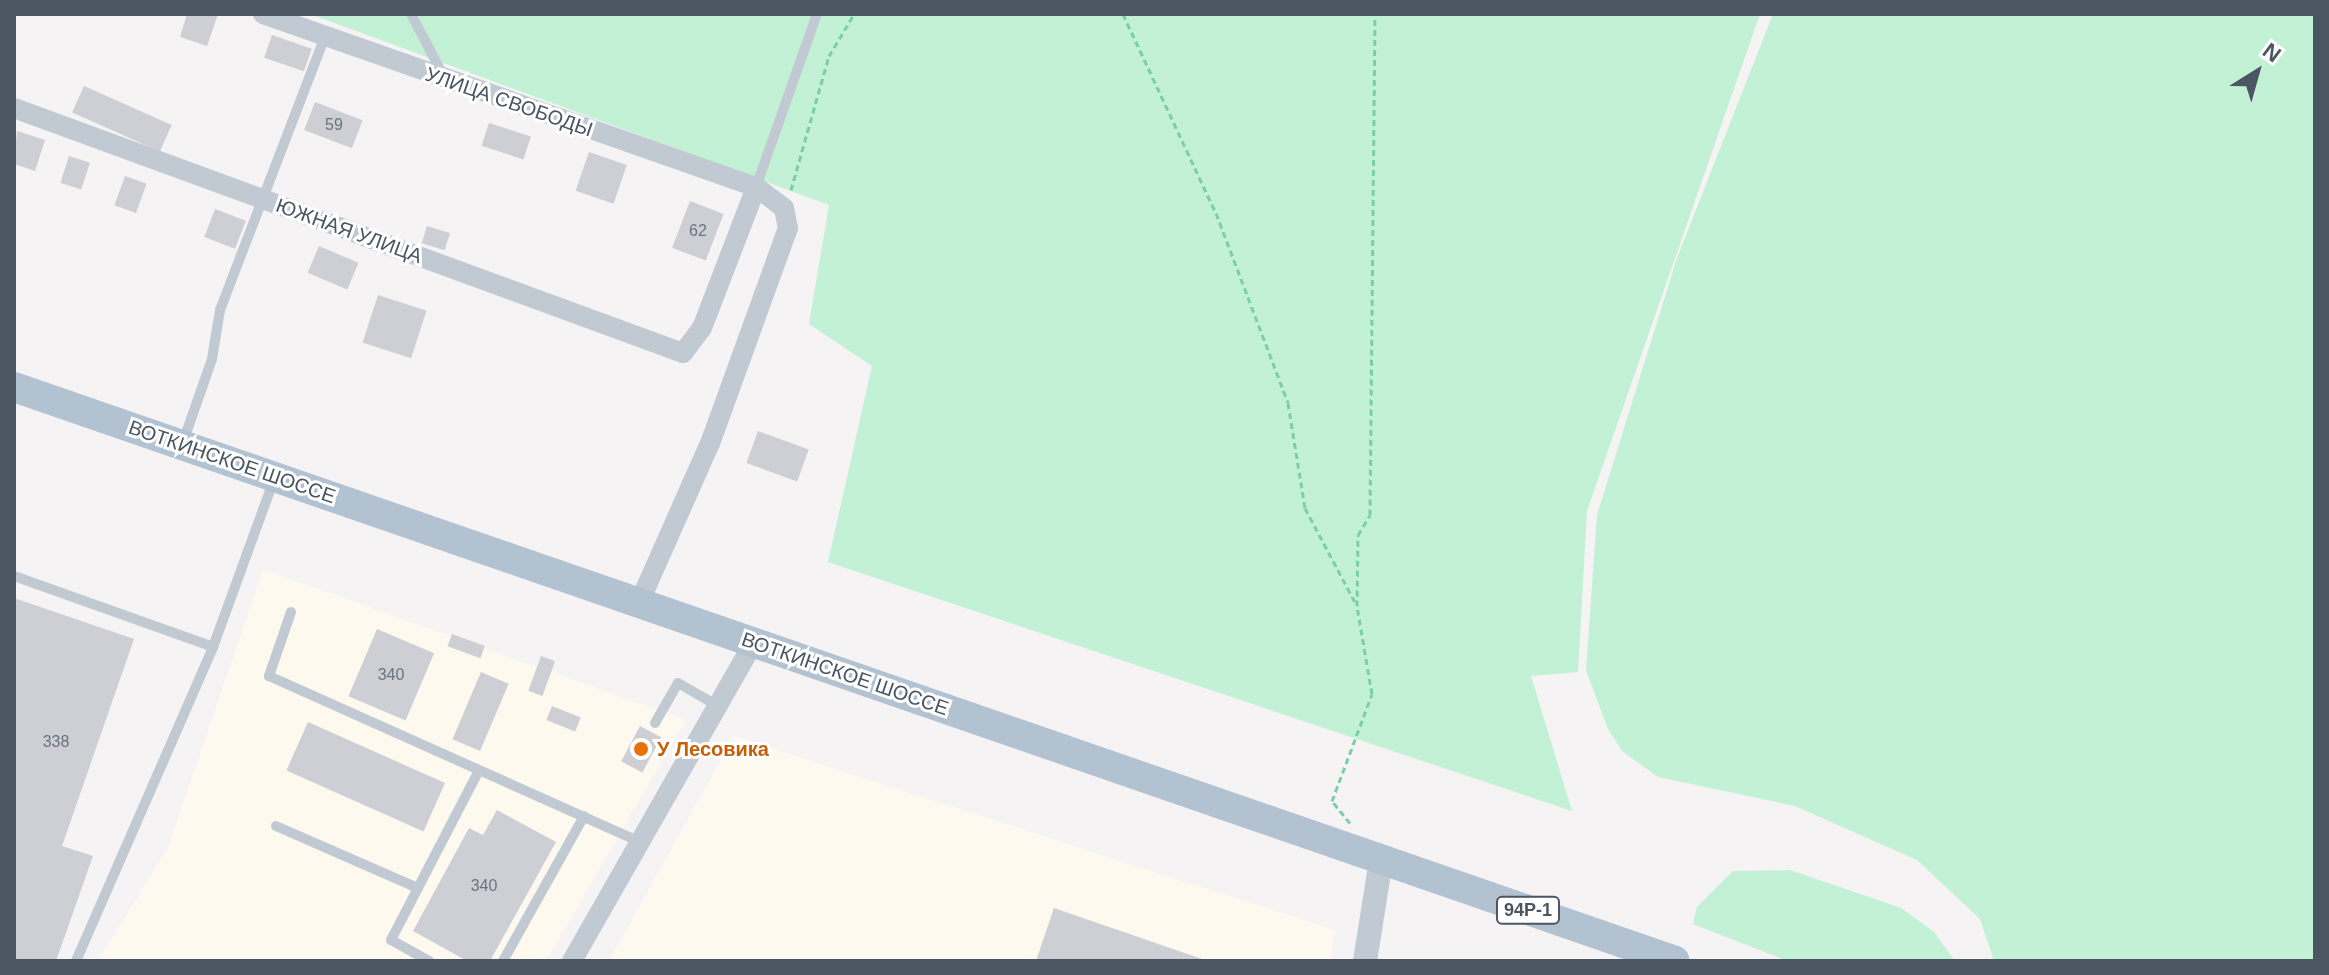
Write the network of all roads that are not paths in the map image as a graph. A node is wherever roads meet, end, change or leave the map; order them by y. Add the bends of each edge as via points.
1 (263, 14) edge
2 (411, 14) edge
3 (817, 14) edge
4 (325, 37) junction
5 (445, 80) junction
6 (14, 108) edge
7 (756, 187) junction
8 (265, 200) junction
9 (14, 387) edge
10 (182, 445) junction
11 (275, 477) junction
12 (14, 576) edge
13 (639, 603) junction
14 (291, 612) dead end
15 (754, 642) junction
16 (213, 647) junction
17 (718, 706) junction
18 (655, 723) dead end
19 (479, 770) junction
20 (584, 816) junction
21 (276, 826) dead end
22 (640, 842) junction
23 (1381, 860) junction
24 (418, 888) junction
25 (76, 961) edge
26 (429, 961) edge
27 (503, 961) edge
28 (572, 961) edge
29 (1365, 961) edge
30 (1675, 961) edge

1 - 4 street, УЛИЦА СВОБОДЫ
2 - 5 lane
3 - 7 lane
4 - 5 street, УЛИЦА СВОБОДЫ
4 - 8 lane
5 - 7 street, УЛИЦА СВОБОДЫ
6 - 8 street, ЮЖНАЯ УЛИЦА
7 - 8 street, ЮЖНАЯ УЛИЦА via 702,328 683,353
7 - 13 street, УЛИЦА СВОБОДЫ via 784,208 788,228 710,443
8 - 10 lane via 220,310 212,359
9 - 10 main road, ВОТКИНСКОЕ ШОССЕ
10 - 11 main road, ВОТКИНСКОЕ ШОССЕ
11 - 13 main road, ВОТКИНСКОЕ ШОССЕ
11 - 16 lane
12 - 16 lane
13 - 15 main road, ВОТКИНСКОЕ ШОССЕ
14 - 19 lane via 269,676
15 - 17 street
15 - 23 main road, ВОТКИНСКОЕ ШОССЕ
16 - 25 lane
17 - 18 lane via 678,683
17 - 22 street
19 - 20 lane
19 - 24 lane
20 - 22 lane
20 - 27 lane
21 - 24 lane
22 - 28 street
23 - 29 street
23 - 30 main road, ВОТКИНСКОЕ ШОССЕ / 94Р-1
24 - 26 lane via 391,940

